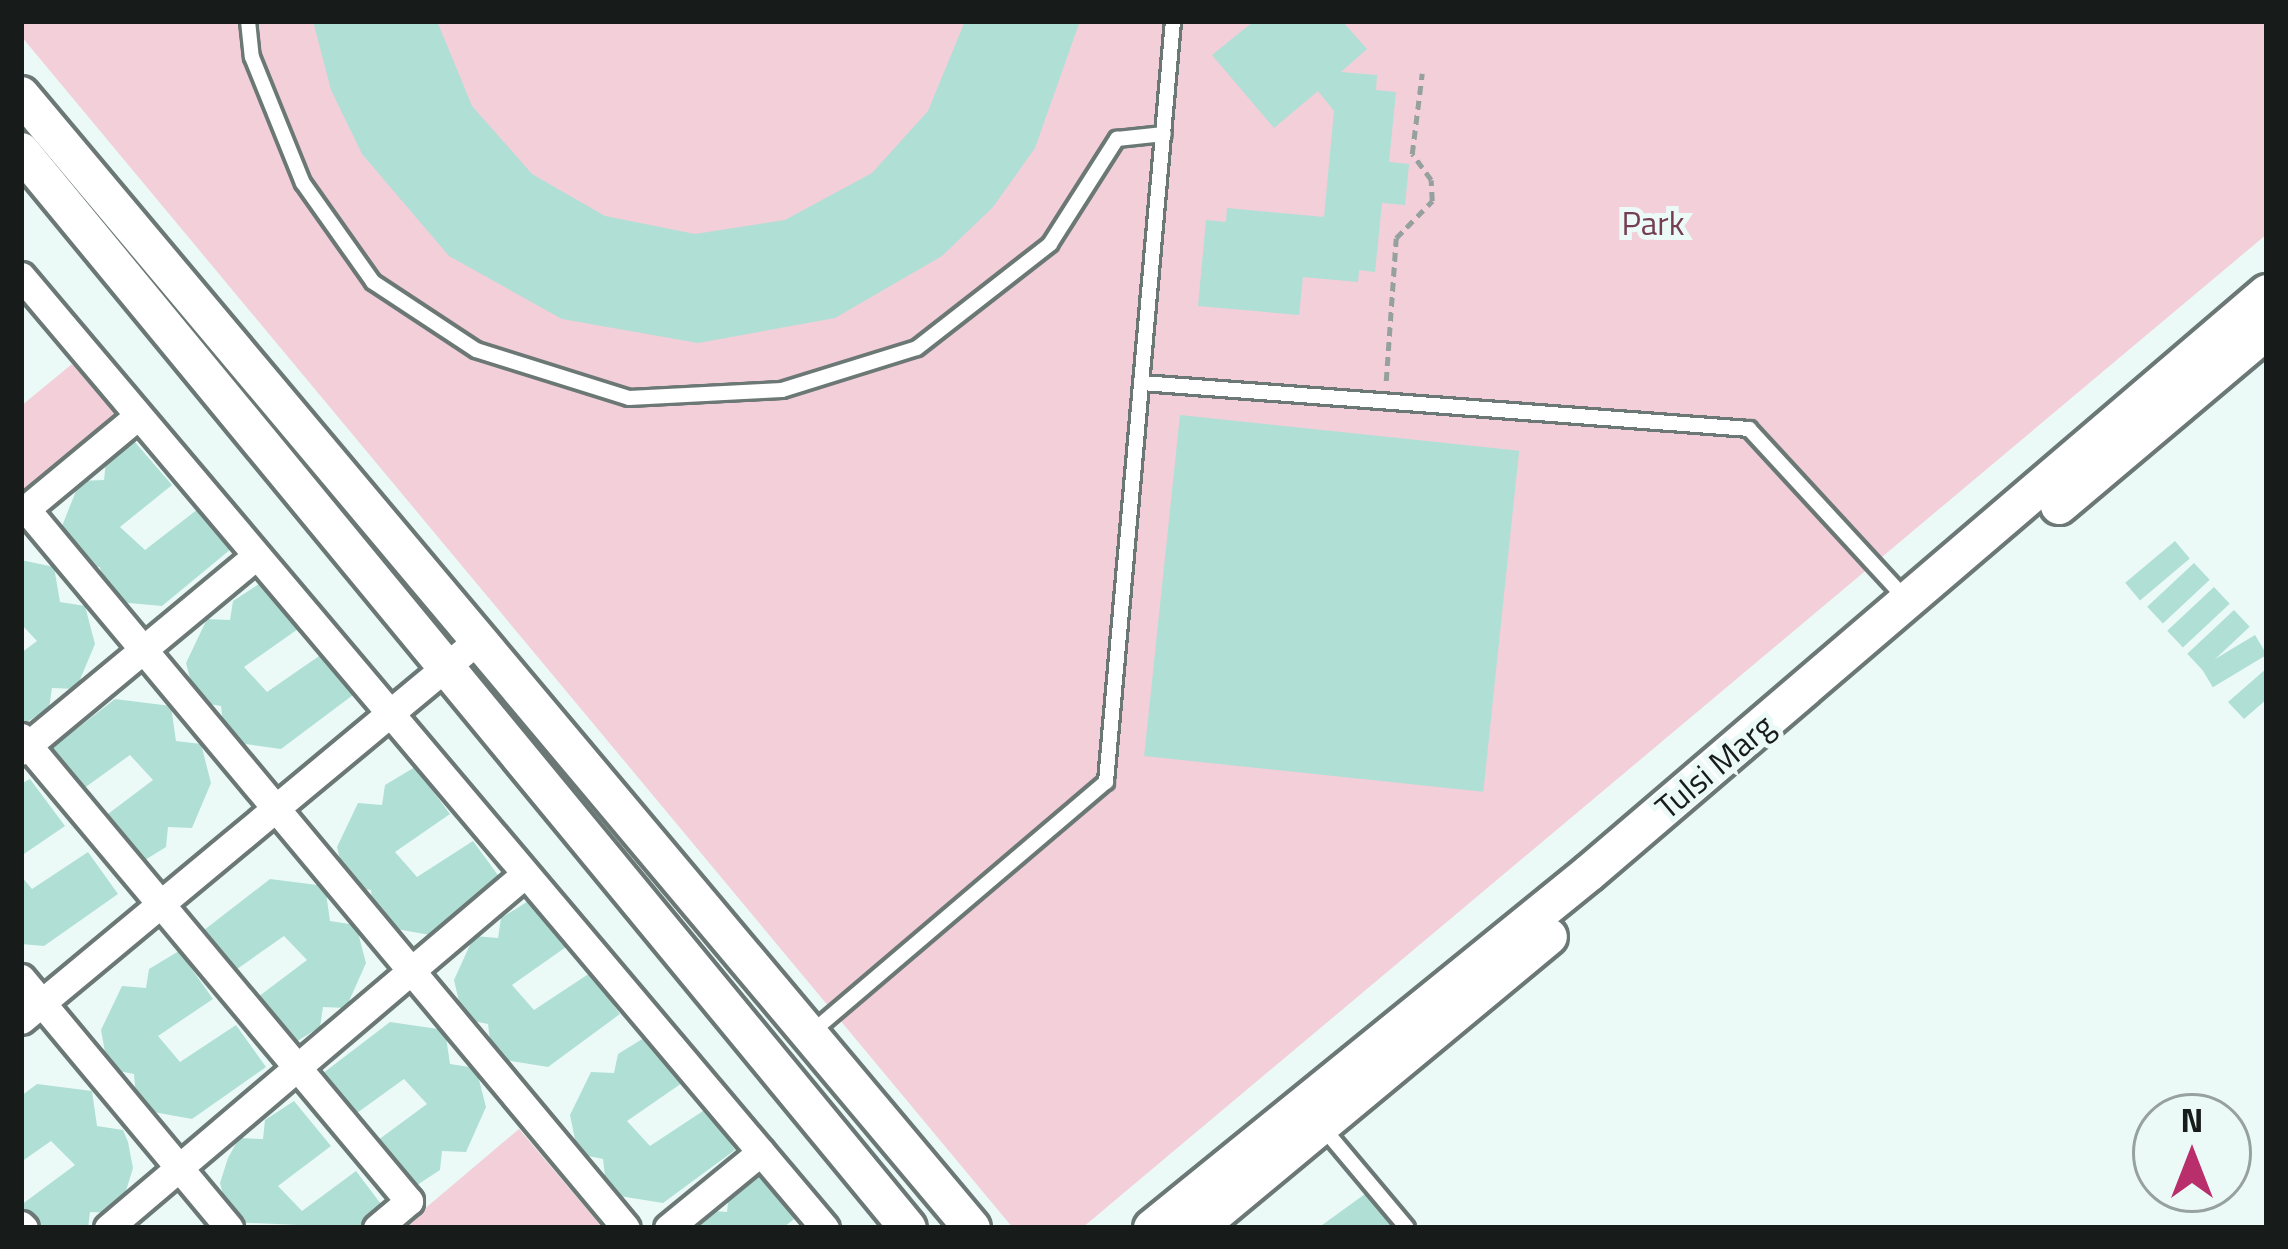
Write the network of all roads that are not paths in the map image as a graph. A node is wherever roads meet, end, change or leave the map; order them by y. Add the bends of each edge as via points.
1 (248, 21) edge
2 (1173, 21) edge
3 (21, 94) edge
4 (1164, 134) junction
5 (21, 151) edge
6 (21, 276) edge
7 (2267, 293) edge
8 (2267, 331) edge
9 (1142, 383) junction
10 (138, 416) junction
11 (23, 511) edge
12 (256, 556) junction
13 (1916, 612) junction
14 (478, 640) junction
15 (143, 649) junction
16 (446, 667) junction
17 (389, 714) junction
18 (23, 744) edge
19 (276, 808) junction
20 (524, 874) junction
21 (161, 904) junction
22 (411, 970) junction
23 (21, 978) edge
24 (31, 1012) edge
25 (812, 1032) junction
26 (297, 1066) junction
27 (1321, 1125) junction
28 (760, 1152) junction
29 (179, 1169) junction
30 (108, 1228) edge
31 (229, 1228) edge
32 (377, 1228) edge
33 (626, 1228) edge
34 (668, 1228) edge
35 (825, 1228) edge
36 (908, 1228) edge
37 (972, 1228) edge
38 (1152, 1228) edge
39 (1198, 1228) edge
40 (1407, 1228) edge

1 - 4 lane via 252,57 303,183 374,282 476,350 629,398 782,390 917,348 1050,244 1117,139
2 - 4 lane
3 - 14 main road
4 - 9 lane
5 - 16 main road
6 - 10 street
7 - 13 main road, Tulsi Marg
8 - 13 main road, Tulsi Marg
9 - 13 lane via 1749,429
9 - 25 lane via 1106,782
10 - 11 street
10 - 12 street
11 - 15 street
12 - 15 street
12 - 17 street
13 - 27 main road, Tulsi Marg
13 - 38 main road, Tulsi Marg
14 - 16 street
14 - 25 main road
15 - 18 street
15 - 19 street
16 - 17 street
16 - 36 main road
17 - 19 street
17 - 20 street
18 - 21 street
19 - 21 street
19 - 22 street
20 - 22 street
20 - 28 street
21 - 24 street
21 - 26 street
22 - 26 street
22 - 33 street
23 - 24 street
24 - 29 street
25 - 37 main road
26 - 29 street
26 - 32 street via 409,1201
27 - 39 main road, Tulsi Marg
27 - 40 lane
28 - 34 street
28 - 35 street
29 - 30 street
29 - 31 street

